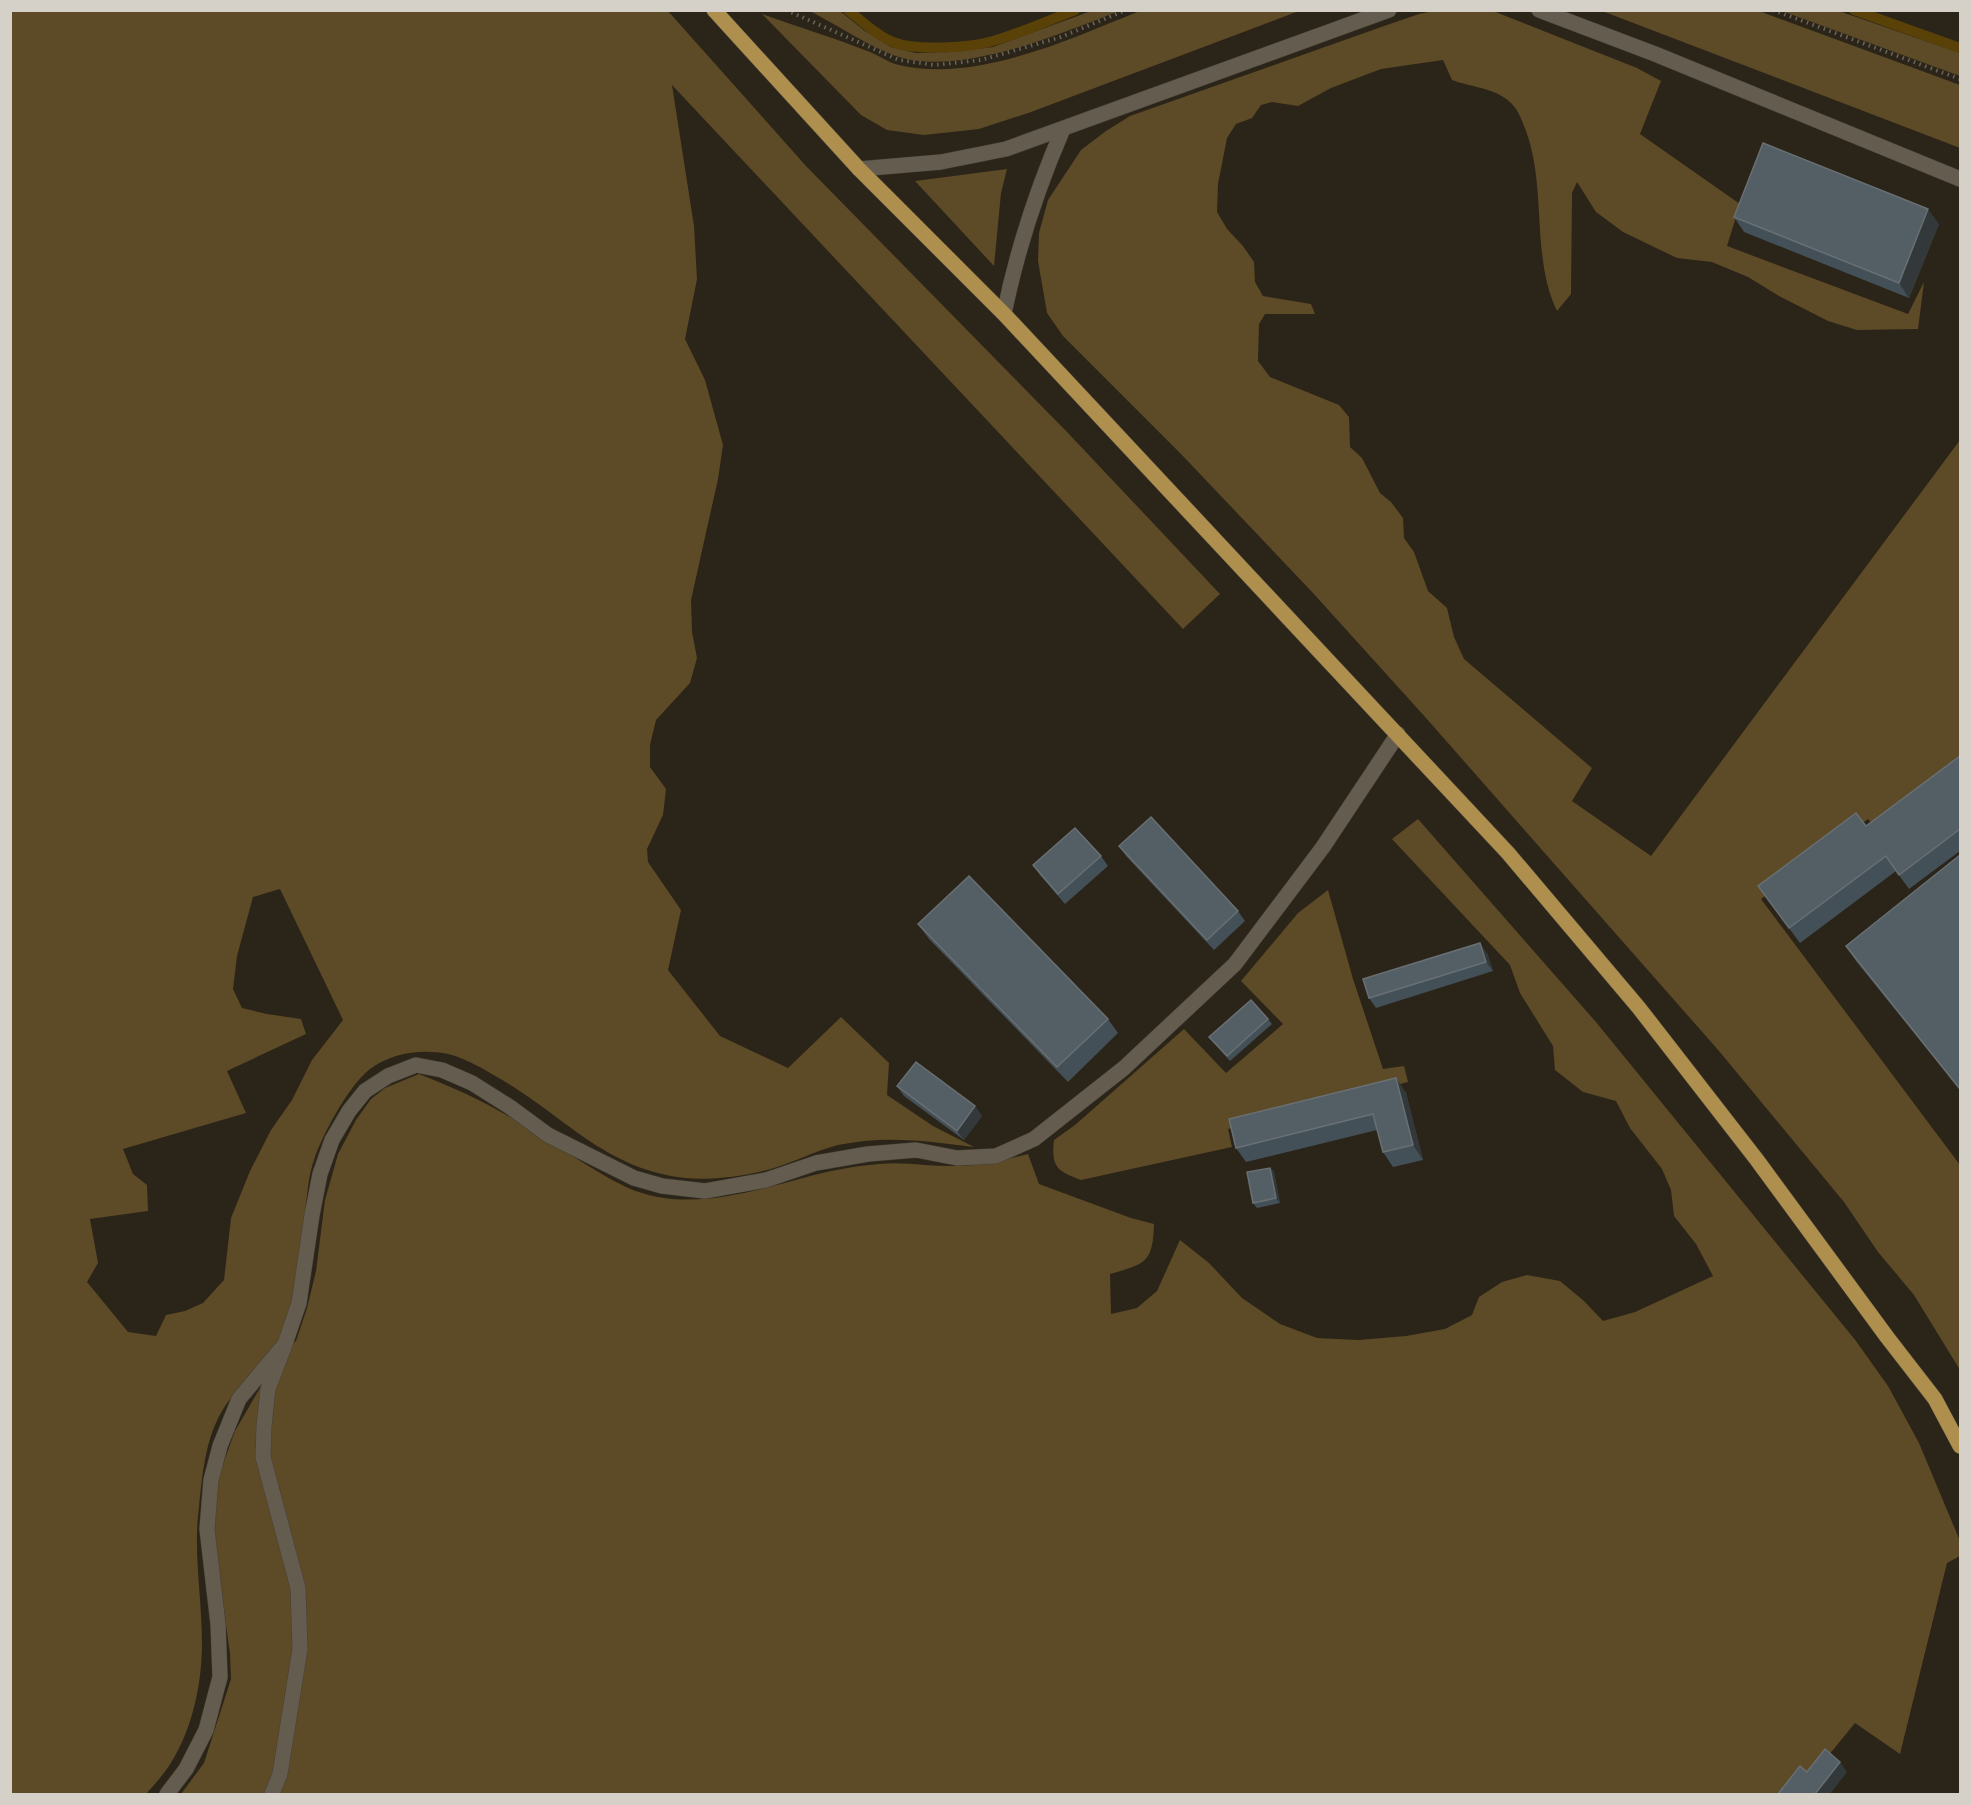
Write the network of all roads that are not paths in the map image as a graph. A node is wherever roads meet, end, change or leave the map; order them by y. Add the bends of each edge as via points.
1 (714, 10) edge
2 (1389, 10) edge
3 (1539, 10) edge
4 (1064, 129) junction
5 (859, 169) junction
6 (1960, 179) edge
7 (1004, 315) junction
8 (1398, 734) junction
9 (285, 1344) junction
10 (1960, 1446) edge
11 (167, 1794) edge
12 (272, 1794) edge

1 - 5 main road
2 - 4 street
3 - 6 street
4 - 5 street via 1006,148 941,162
4 - 7 street via 1029,216
5 - 7 main road
7 - 8 main road
8 - 9 street via 1323,847 1235,964 1124,1068 1034,1139 996,1156 957,1158 916,1150 868,1154 705,1191 662,1186 634,1178 548,1135 472,1083 442,1070 416,1065 388,1076 365,1091 332,1140 320,1174 299,1303
8 - 10 main road via 1508,853 1639,1008 1758,1160 1935,1399
9 - 11 street via 239,1399 211,1480 207,1528 220,1677 206,1730 186,1769
9 - 12 street via 268,1389 263,1457 298,1588 300,1649 280,1774

